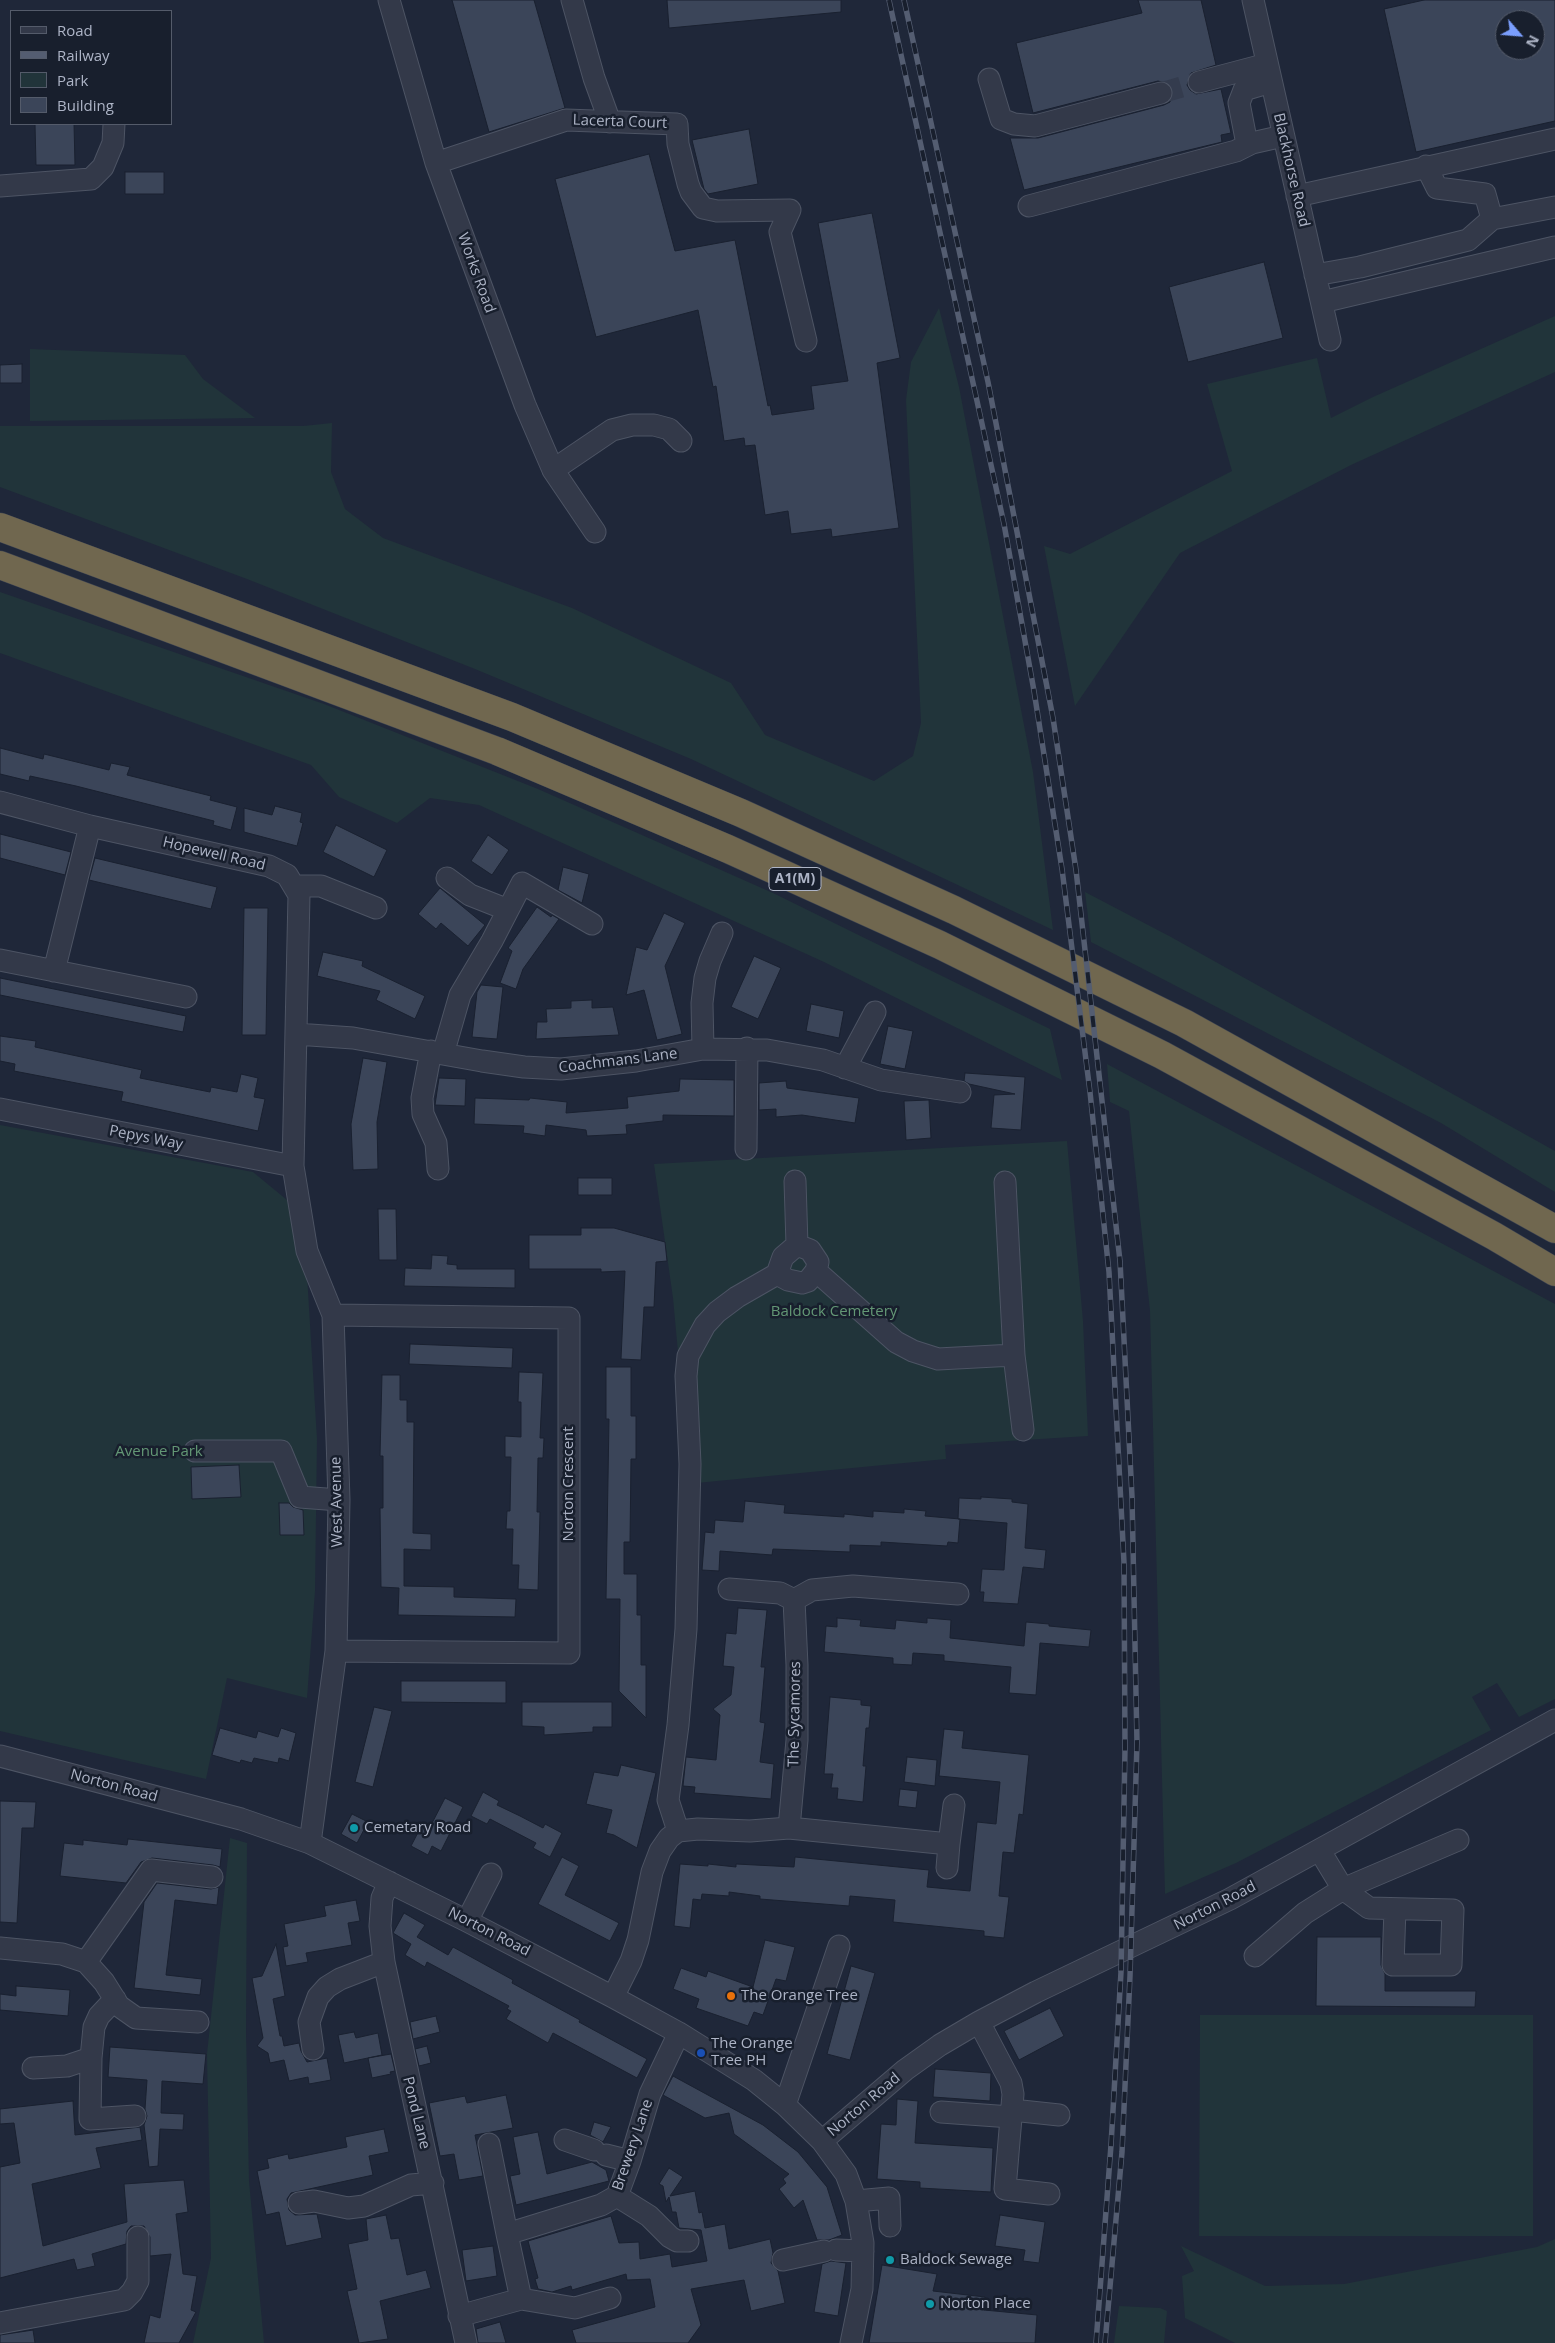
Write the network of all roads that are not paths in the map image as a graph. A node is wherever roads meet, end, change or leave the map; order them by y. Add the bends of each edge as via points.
1 (389, 0) edge
2 (572, 0) edge
3 (1253, 0) edge
4 (1269, 73) junction
5 (989, 79) dead end
6 (1199, 82) tunnel mouth
7 (1162, 93) tunnel mouth
8 (610, 122) junction
9 (114, 125) edge
10 (1283, 136) junction
11 (1555, 139) edge
12 (1252, 143) junction
13 (436, 163) junction
14 (1426, 166) junction
15 (0, 186) edge
16 (1297, 196) junction
17 (1030, 206) dead end
18 (1555, 207) edge
19 (1492, 219) junction
20 (1555, 247) edge
21 (1315, 275) junction
22 (1322, 302) junction
23 (1330, 340) dead end
24 (806, 341) dead end
25 (682, 441) dead end
26 (553, 470) junction
27 (0, 527) edge
28 (595, 532) dead end
29 (0, 565) edge
30 (0, 802) edge
31 (90, 826) junction
32 (447, 878) dead end
33 (295, 886) junction
34 (376, 908) dead end
35 (508, 910) junction
36 (592, 924) dead end
37 (722, 933) dead end
38 (0, 960) edge
39 (54, 971) junction
40 (186, 997) dead end
41 (875, 1012) dead end
42 (296, 1034) junction
43 (747, 1048) junction
44 (703, 1049) junction
45 (437, 1052) junction
46 (845, 1068) junction
47 (960, 1092) dead end
48 (0, 1109) edge
49 (746, 1149) dead end
50 (293, 1166) junction
51 (438, 1169) dead end
52 (795, 1181) dead end
53 (1005, 1182) dead end
54 (1555, 1229) edge
55 (797, 1245) junction
56 (816, 1271) junction
57 (1555, 1272) edge
58 (777, 1274) junction
59 (333, 1315) junction
60 (1014, 1354) junction
61 (1023, 1430) dead end
62 (195, 1451) dead end
63 (339, 1500) junction
64 (730, 1589) dead end
65 (958, 1594) dead end
66 (794, 1600) junction
67 (336, 1651) junction
68 (1555, 1720) edge
69 (0, 1756) edge
70 (954, 1805) dead end
71 (789, 1828) junction
72 (678, 1832) junction
73 (1458, 1840) dead end
74 (310, 1842) junction
75 (949, 1844) junction
76 (1320, 1851) junction
77 (947, 1868) dead end
78 (491, 1874) dead end
79 (212, 1876) dead end
80 (389, 1882) junction
81 (1343, 1889) junction
82 (1395, 1909) dead end
83 (467, 1921) junction
84 (839, 1946) dead end
85 (0, 1948) edge
86 (1255, 1956) dead end
87 (86, 1962) junction
88 (384, 1962) junction
89 (614, 1997) junction
90 (114, 1999) junction
91 (198, 2022) dead end
92 (979, 2022) junction
93 (679, 2032) junction
94 (313, 2049) dead end
95 (91, 2058) junction
96 (34, 2068) dead end
97 (785, 2105) junction
98 (941, 2112) dead end
99 (1011, 2113) junction
100 (1059, 2115) dead end
101 (135, 2116) dead end
102 (565, 2140) dead end
103 (822, 2141) junction
104 (489, 2144) dead end
105 (630, 2161) junction
106 (433, 2183) junction
107 (1049, 2194) dead end
108 (616, 2196) junction
109 (856, 2201) junction
110 (299, 2203) dead end
111 (890, 2226) dead end
112 (507, 2234) junction
113 (138, 2237) dead end
114 (688, 2241) dead end
115 (863, 2251) junction
116 (783, 2260) dead end
117 (610, 2298) dead end
118 (521, 2299) junction
119 (459, 2316) junction
120 (0, 2323) edge
121 (466, 2343) edge
122 (851, 2343) edge

1 - 13 street, Works Road
2 - 8 street
3 - 4 street, Blackhorse Road
4 - 6 street
4 - 10 street, Blackhorse Road
4 - 12 street via 1244,90 1239,103 1246,139
5 - 7 street via 1001,119 1035,126
8 - 13 street, Lacerta Court via 566,120
8 - 24 street, Lacerta Court via 677,124 678,144 688,184 703,208 717,211 790,210 780,232
9 - 15 street via 112,143 103,167 91,179
10 - 12 street
10 - 16 street, Blackhorse Road
11 - 14 street
12 - 17 street via 1236,151
13 - 26 street, Works Road via 524,405
14 - 16 street
14 - 19 street via 1437,188 1485,194
16 - 21 street, Blackhorse Road
18 - 19 street
19 - 21 street via 1468,240
20 - 22 street
21 - 22 street, Blackhorse Road
22 - 23 street, Blackhorse Road
25 - 26 street via 669,429 632,425 612,430
26 - 28 street, Works Road
27 - 54 highway, A1(M) via 512,717 741,813 954,910 1184,1023
29 - 57 highway, A1(M) via 497,751 728,849 932,941 1162,1055
30 - 31 street, Hopewell Road
31 - 33 street, Hopewell Road via 269,866 287,875
31 - 39 street
32 - 35 street via 470,895
33 - 34 street via 321,886
33 - 42 street via 299,904
35 - 36 street via 522,883
35 - 45 street via 460,994
37 - 44 street via 705,978
38 - 39 street
39 - 40 street
41 - 46 street
42 - 45 street, Coachmans Lane via 353,1038
42 - 50 street
43 - 44 street, Coachmans Lane
43 - 46 street, Coachmans Lane via 795,1055
43 - 49 street
44 - 45 street, Coachmans Lane via 636,1061 561,1069 524,1067
45 - 51 street via 422,1098 423,1114 436,1143
46 - 47 street, Coachmans Lane via 881,1080
48 - 50 street, Pepys Way
50 - 59 street, West Avenue via 307,1250
52 - 55 street
53 - 60 street
55 - 56 street via 810,1250 818,1262
55 - 58 street via 784,1257
56 - 58 street via 802,1283
56 - 60 street via 896,1342 913,1351 938,1359
58 - 72 street via 737,1296 717,1312 705,1325 688,1356 690,1464 686,1629 668,1800
59 - 63 street, West Avenue
59 - 67 street, Norton Crescent via 569,1318 569,1653
60 - 61 street
62 - 63 street via 281,1451 300,1497
63 - 67 street, West Avenue
64 - 66 street via 780,1593
65 - 66 street via 853,1586 812,1590
66 - 71 street, The Sycamores via 798,1740
67 - 74 street, West Avenue
68 - 76 street, Norton Road via 1349,1831
69 - 74 street, Norton Road via 241,1820
70 - 75 street
71 - 72 street
71 - 75 street
72 - 89 street via 660,1851 652,1872 638,1940
73 - 81 street
74 - 80 street, Norton Road
75 - 77 street
76 - 81 street
76 - 92 street, Norton Road
78 - 83 street
79 - 87 street via 151,1870
80 - 83 street, Norton Road
80 - 88 street, Pond Lane via 382,1898 380,1926
81 - 82 street via 1369,1908
81 - 86 street via 1305,1913
83 - 89 street, Norton Road
84 - 97 street
85 - 87 street via 62,1954
87 - 90 street
88 - 94 street via 340,1979 318,1997 309,2022
88 - 106 street, Pond Lane
89 - 93 street, Norton Road
90 - 91 street via 126,2013 136,2018
90 - 95 street via 94,2027
92 - 99 street via 1011,2083
92 - 103 street, Norton Road via 905,2070
93 - 97 street, Norton Road via 719,2056
93 - 105 street, Brewery Lane via 650,2094
95 - 96 street via 67,2066
95 - 101 street via 90,2118
97 - 103 street, Norton Road
98 - 99 street
99 - 100 street
99 - 107 street via 1005,2189
102 - 105 street
103 - 109 street via 846,2174
104 - 112 street
105 - 108 street, Brewery Lane
106 - 110 street via 411,2185 364,2206 348,2208 314,2201
106 - 119 street, Pond Lane
108 - 112 street, Brewery Lane via 601,2205
108 - 114 street via 645,2213 670,2237
109 - 111 street via 890,2198
109 - 115 street via 862,2221
112 - 118 street
113 - 120 street via 138,2281 124,2300
115 - 116 street via 830,2250
115 - 122 street via 862,2289
117 - 118 street via 575,2308
118 - 119 street
119 - 121 street, Pond Lane

